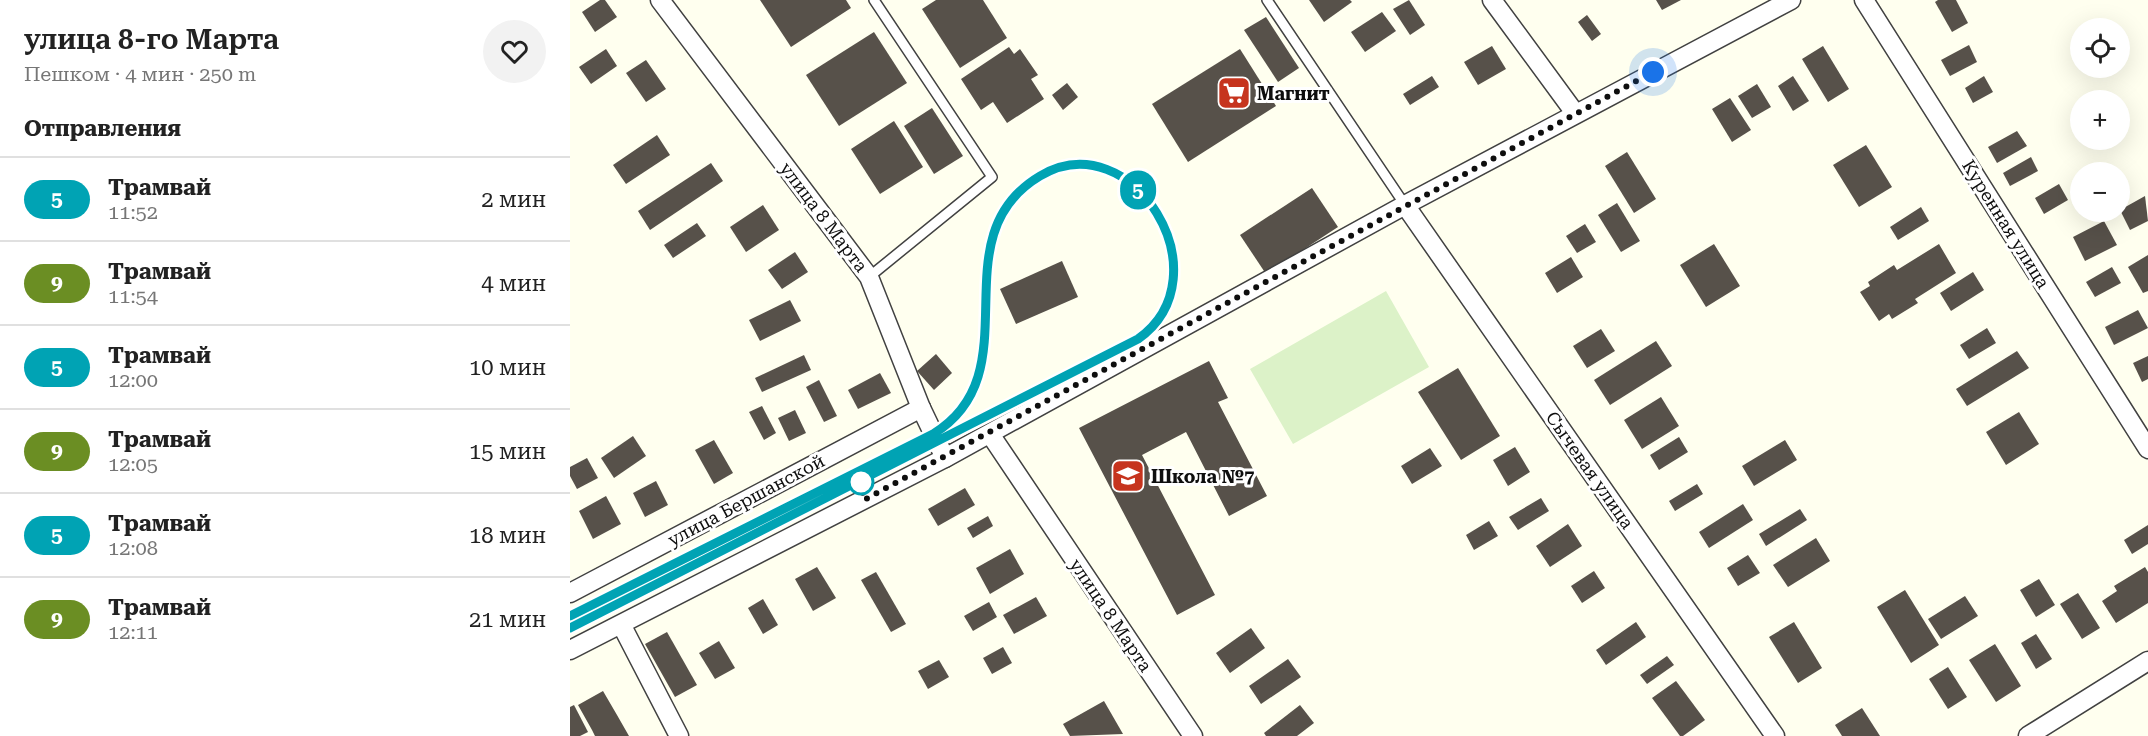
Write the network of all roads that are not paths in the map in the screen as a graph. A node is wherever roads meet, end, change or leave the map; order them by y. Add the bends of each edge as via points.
1 (660, 0) edge
2 (874, 0) edge
3 (1267, 0) edge
4 (1491, 0) edge
5 (1791, 0) edge
6 (1864, 0) edge
7 (1575, 113) junction
8 (1405, 205) junction
9 (869, 277) junction
10 (921, 408) junction
11 (990, 434) junction
12 (2148, 449) edge
13 (945, 458) junction
14 (570, 593) edge
15 (622, 626) junction
16 (570, 650) edge
17 (2148, 661) edge
18 (679, 736) edge
19 (1193, 736) edge
20 (1775, 736) edge
21 (2028, 736) edge

1 - 9 street, улица 8 Марта
2 - 9 lane via 992,177
3 - 8 lane
4 - 7 street
5 - 7 street
6 - 12 street, Куренная улица
7 - 8 street
8 - 11 street
8 - 20 street, Сычевая улица
9 - 10 street, улица 8 Марта
10 - 13 street, улица 8 Марта
10 - 14 street, улица Бершанской
11 - 13 street
11 - 19 street, улица 8 Марта
13 - 15 street
15 - 16 street
15 - 18 street
17 - 21 street

